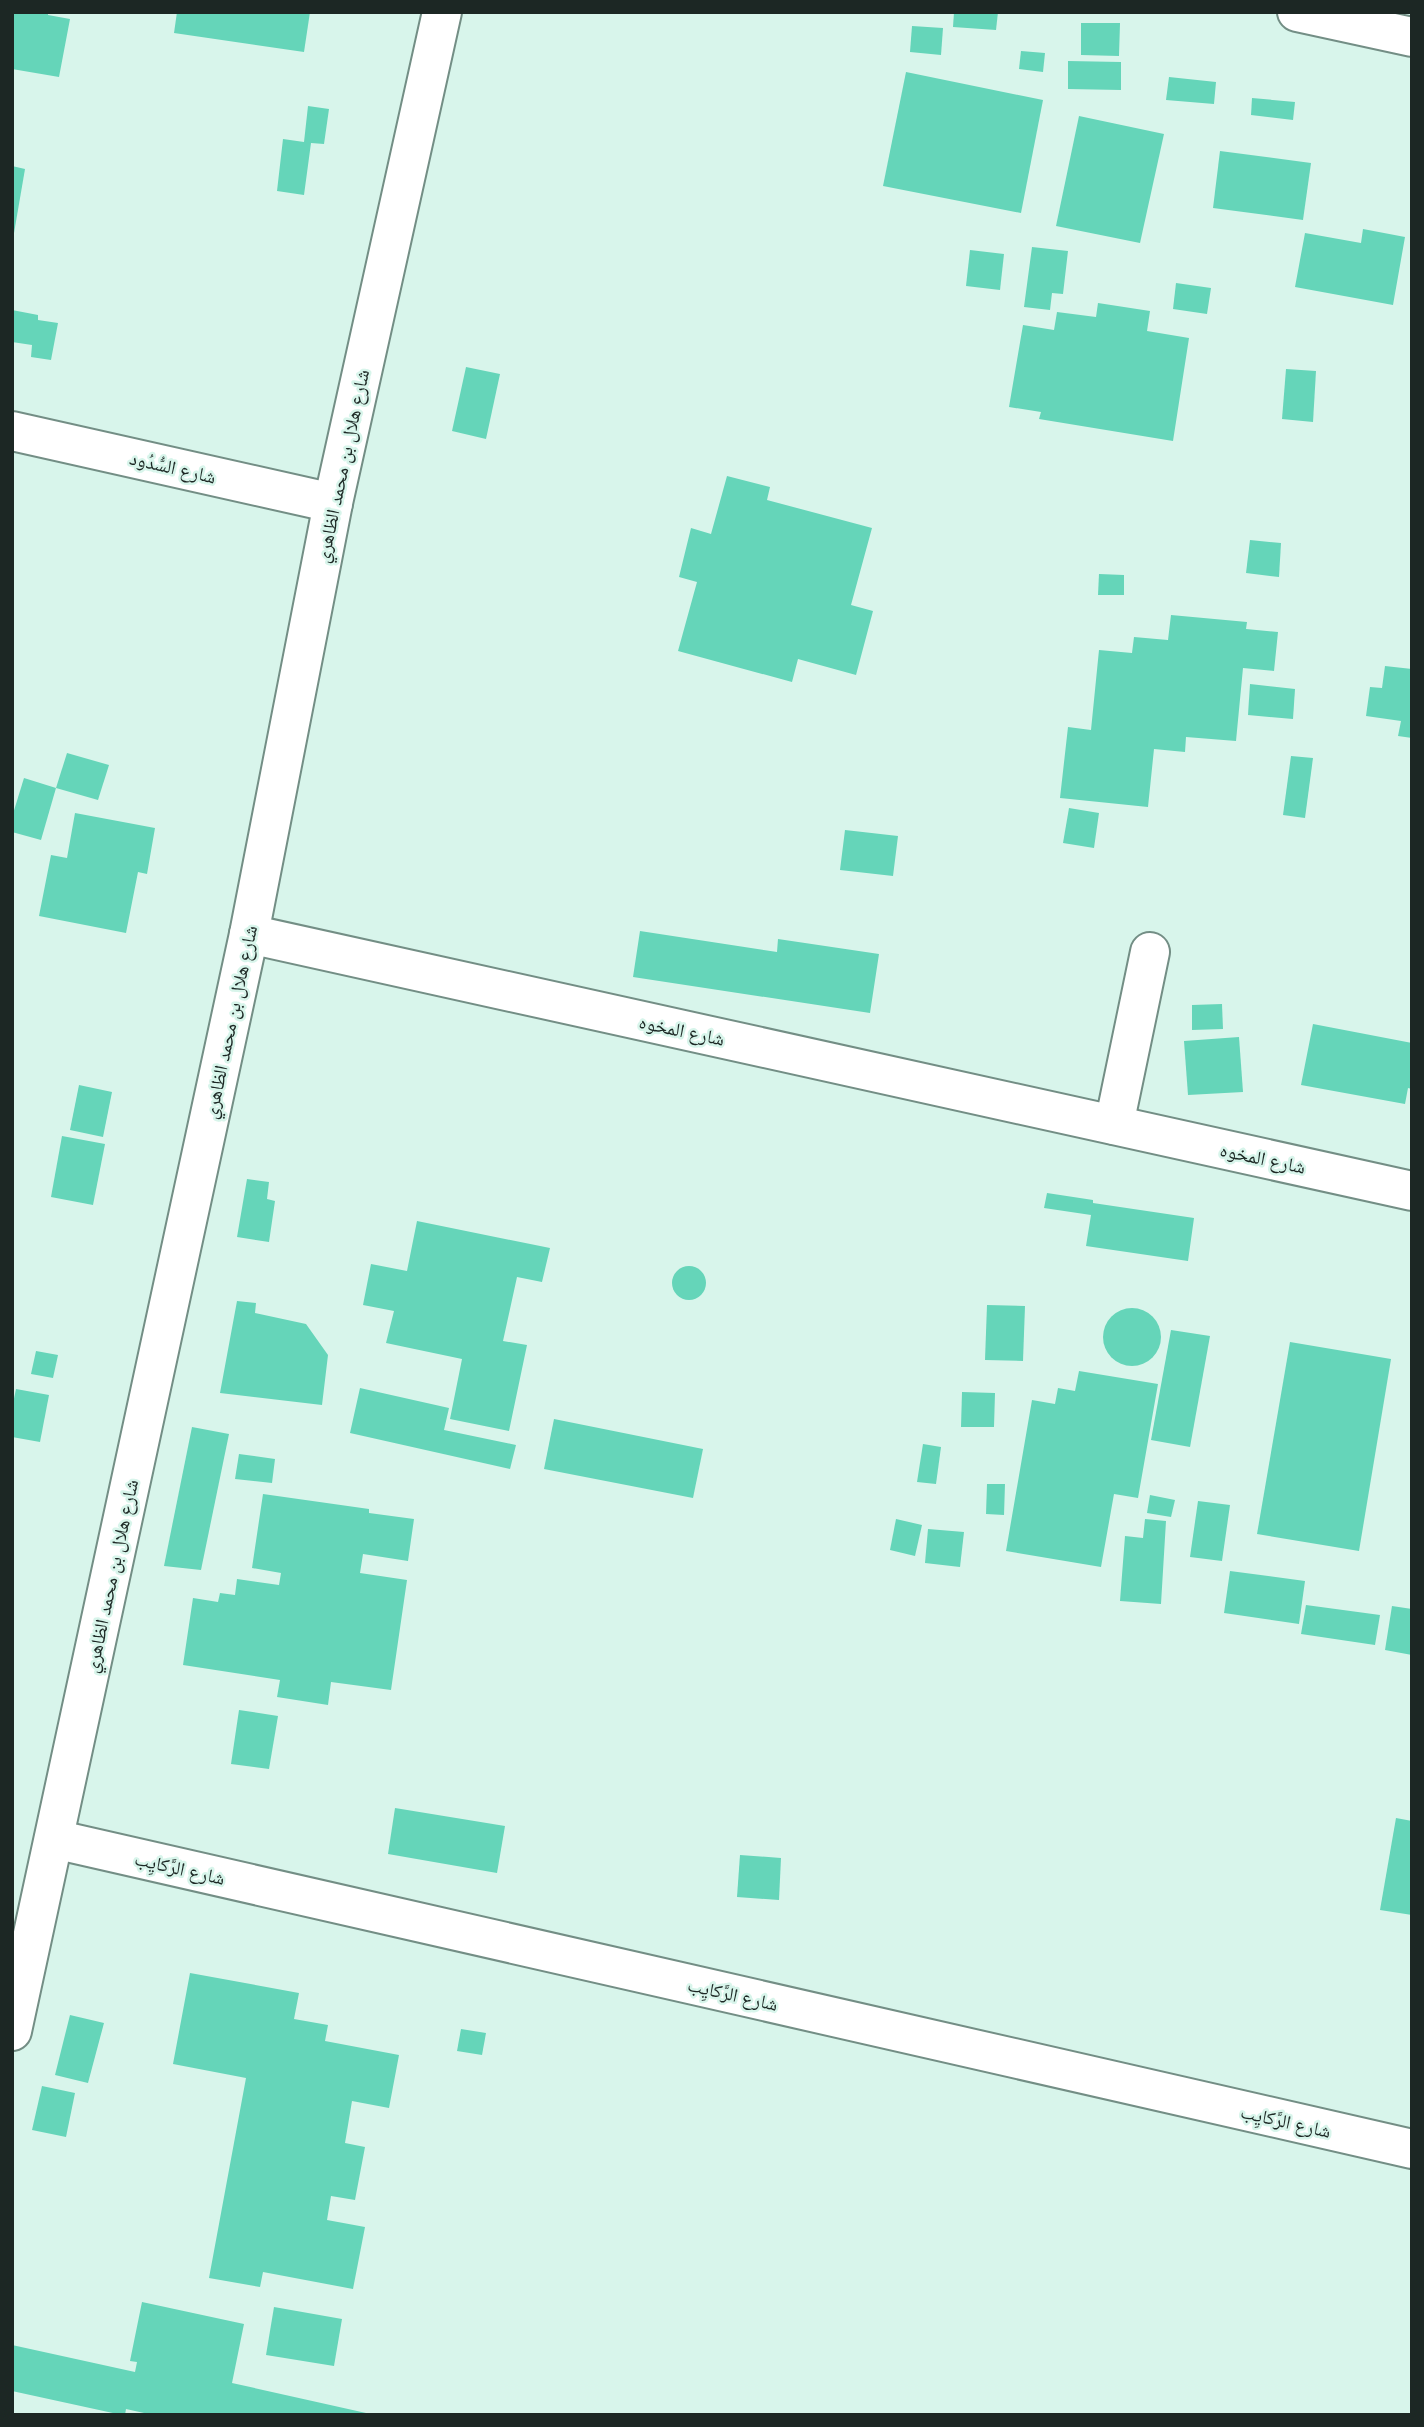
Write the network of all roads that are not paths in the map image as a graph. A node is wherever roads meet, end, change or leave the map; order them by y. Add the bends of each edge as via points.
1 (442, 12) edge
2 (1297, 12) edge
3 (1412, 37) edge
4 (12, 431) edge
5 (333, 503) junction
6 (249, 934) junction
7 (1150, 952) dead end
8 (1114, 1125) junction
9 (1412, 1191) edge
10 (54, 1839) junction
11 (12, 2031) edge
12 (1412, 2149) edge

1 - 5 street, شارع هلال بن محمد الظاهري
2 - 3 street
4 - 5 street, شارع السُّدُود
5 - 6 street, شارع هلال بن محمد الظاهري
6 - 8 street, شارع المخوه
6 - 10 street, شارع هلال بن محمد الظاهري
7 - 8 street
8 - 9 street, شارع المخوه
10 - 11 street, شارع هلال بن محمد الظاهري
10 - 12 street, شارع الرَّكايِب

